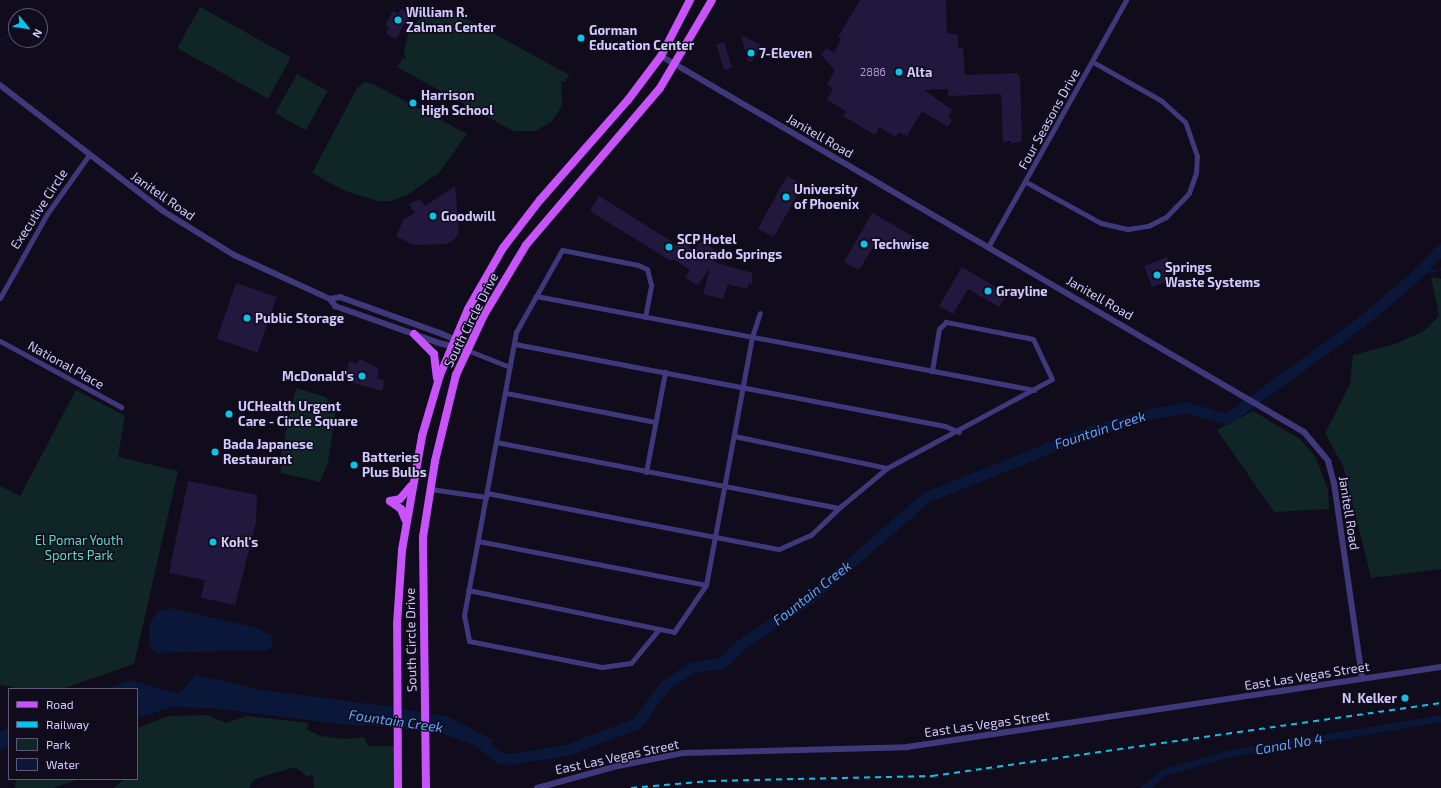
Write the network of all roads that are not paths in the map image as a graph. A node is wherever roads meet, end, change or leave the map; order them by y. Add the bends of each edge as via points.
1 (690, 0) edge
2 (712, 0) edge
3 (1126, 0) edge
4 (661, 56) junction
5 (1093, 62) junction
6 (675, 64) junction
7 (0, 85) edge
8 (89, 155) junction
9 (1026, 182) junction
10 (988, 247) junction
11 (536, 296) junction
12 (0, 298) edge
13 (330, 299) junction
14 (760, 313) dead end
15 (645, 317) junction
16 (414, 334) junction
17 (752, 337) junction
18 (454, 339) junction
19 (0, 341) edge
20 (515, 344) junction
21 (451, 347) junction
22 (467, 350) junction
23 (510, 367) junction
24 (932, 371) junction
25 (665, 372) junction
26 (437, 382) junction
27 (742, 387) junction
28 (1034, 390) junction
29 (506, 394) junction
30 (121, 406) dead end
31 (656, 422) junction
32 (959, 432) junction
33 (734, 436) junction
34 (496, 442) junction
35 (887, 468) junction
36 (646, 472) junction
37 (412, 484) junction
38 (724, 486) junction
39 (430, 489) junction
40 (487, 495) junction
41 (840, 508) junction
42 (405, 527) junction
43 (716, 537) junction
44 (478, 541) junction
45 (706, 585) junction
46 (468, 590) junction
47 (660, 629) junction
48 (1441, 667) edge
49 (1362, 678) junction
50 (398, 788) edge
51 (426, 788) edge
52 (537, 788) edge

1 - 4 main road, South Circle Drive
2 - 6 main road, South Circle Drive
3 - 5 street, Four Seasons Drive
4 - 6 street, Janitell Road
4 - 18 main road, South Circle Drive via 607,126 516,228 480,285
5 - 9 street, Four Seasons Drive
5 - 9 street via 1162,101 1185,122 1197,156 1196,173 1189,193 1173,213 1157,222 1138,228 1117,228 1101,223
6 - 10 street, Janitell Road
6 - 22 main road, South Circle Drive via 651,100 537,230 501,285
7 - 8 street, Janitell Road
8 - 12 street, Executive Circle via 47,214
8 - 13 street, Janitell Road via 163,212 211,241 262,269
9 - 10 street, Four Seasons Drive
10 - 49 street, Janitell Road via 1294,424 1322,452 1334,483
11 - 15 street
11 - 15 street via 562,250 647,269 651,285
11 - 20 street via 519,326
13 - 16 street, Janitell Road via 335,306
13 - 18 street, Janitell Road via 340,297
14 - 17 street
15 - 17 street
16 - 21 street, Janitell Road
16 - 26 main road via 434,354
17 - 24 street
17 - 27 street
18 - 21 main road, South Circle Drive
18 - 22 street, Janitell Road
19 - 30 street, National Place
20 - 23 street
20 - 25 street
21 - 22 street, Janitell Road
21 - 26 main road, South Circle Drive
22 - 23 street, Janitell Road
22 - 39 main road, South Circle Drive via 454,382
23 - 29 street
24 - 28 street
24 - 28 street via 939,329 946,322 1036,340 1052,379
25 - 27 street
25 - 31 street
26 - 37 main road, South Circle Drive
27 - 32 street via 938,425
27 - 33 street
28 - 32 street
29 - 31 street
29 - 34 street
31 - 36 street
32 - 35 street
33 - 35 street
33 - 38 street
34 - 36 street
34 - 40 street
35 - 41 street
36 - 38 street
37 - 42 main road, South Circle Drive
37 - 42 main road via 400,499 390,501 401,509
38 - 41 street
38 - 43 street
39 - 40 street
39 - 51 main road, South Circle Drive via 422,566
40 - 43 street
40 - 44 street
41 - 43 street via 816,532 786,548
42 - 50 main road, South Circle Drive via 398,593
43 - 45 street
44 - 45 street
44 - 46 street
45 - 47 street via 674,632
46 - 47 street
46 - 47 street via 464,615 469,641 610,666 634,661
48 - 49 street, East Las Vegas Street
49 - 52 street, East Las Vegas Street via 907,747 683,753 618,766

